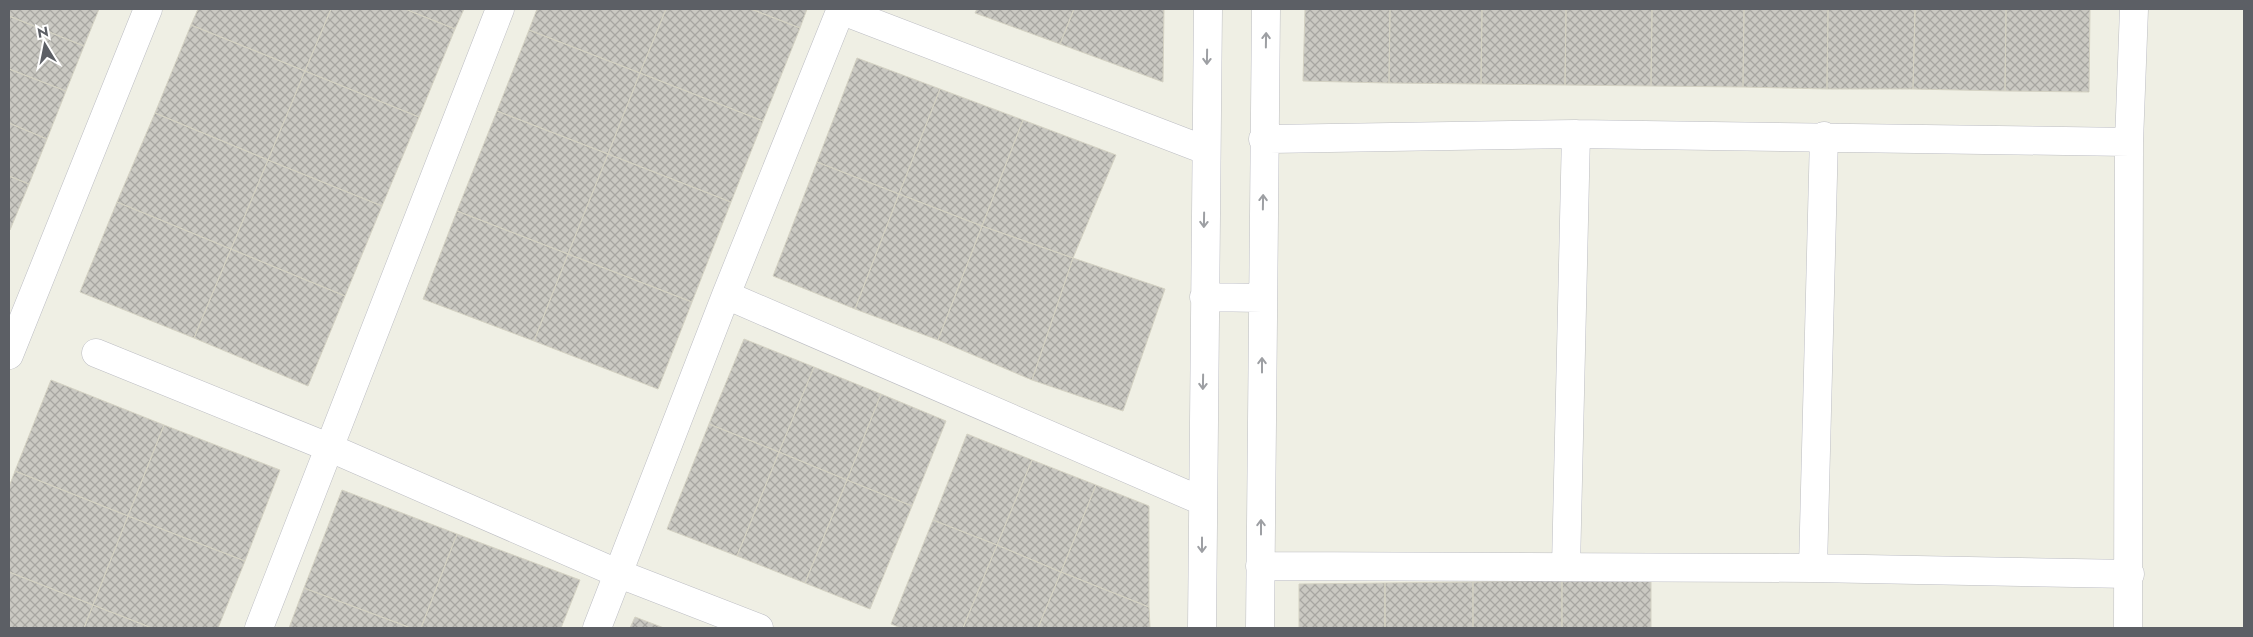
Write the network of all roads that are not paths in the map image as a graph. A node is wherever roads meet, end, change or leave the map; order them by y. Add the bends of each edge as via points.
1 (148, 9) edge
2 (500, 9) edge
3 (840, 9) edge
4 (1208, 9) edge
5 (1266, 9) edge
6 (2134, 9) edge
7 (1576, 134) junction
8 (1824, 136) junction
9 (1264, 139) junction
10 (2129, 142) junction
11 (1205, 150) junction
12 (726, 295) junction
13 (1204, 297) junction
14 (1262, 298) junction
15 (96, 353) dead end
16 (9, 355) edge
17 (328, 447) junction
18 (1202, 501) junction
19 (1260, 566) junction
20 (1566, 566) junction
21 (1812, 568) junction
22 (618, 573) junction
23 (2130, 574) junction
24 (259, 628) edge
25 (597, 628) edge
26 (759, 628) edge
27 (1202, 628) edge
28 (1260, 628) edge
29 (2128, 628) edge

1 - 16 street
2 - 17 street
3 - 11 street
3 - 12 street
4 -> 11 street
9 -> 5 street
6 - 10 street
7 - 8 street
7 - 9 street
7 - 20 street
8 - 10 street
8 - 21 street
14 -> 9 street
10 - 23 street
11 -> 13 street
12 - 18 street
12 - 22 street
13 - 14 street
13 -> 18 street
19 -> 14 street
15 - 17 street
17 - 22 street
17 - 24 street
18 -> 27 street
19 - 20 street
19 - 28 street
20 - 21 street
21 - 23 street
22 - 25 street
22 - 26 street
23 - 29 street

